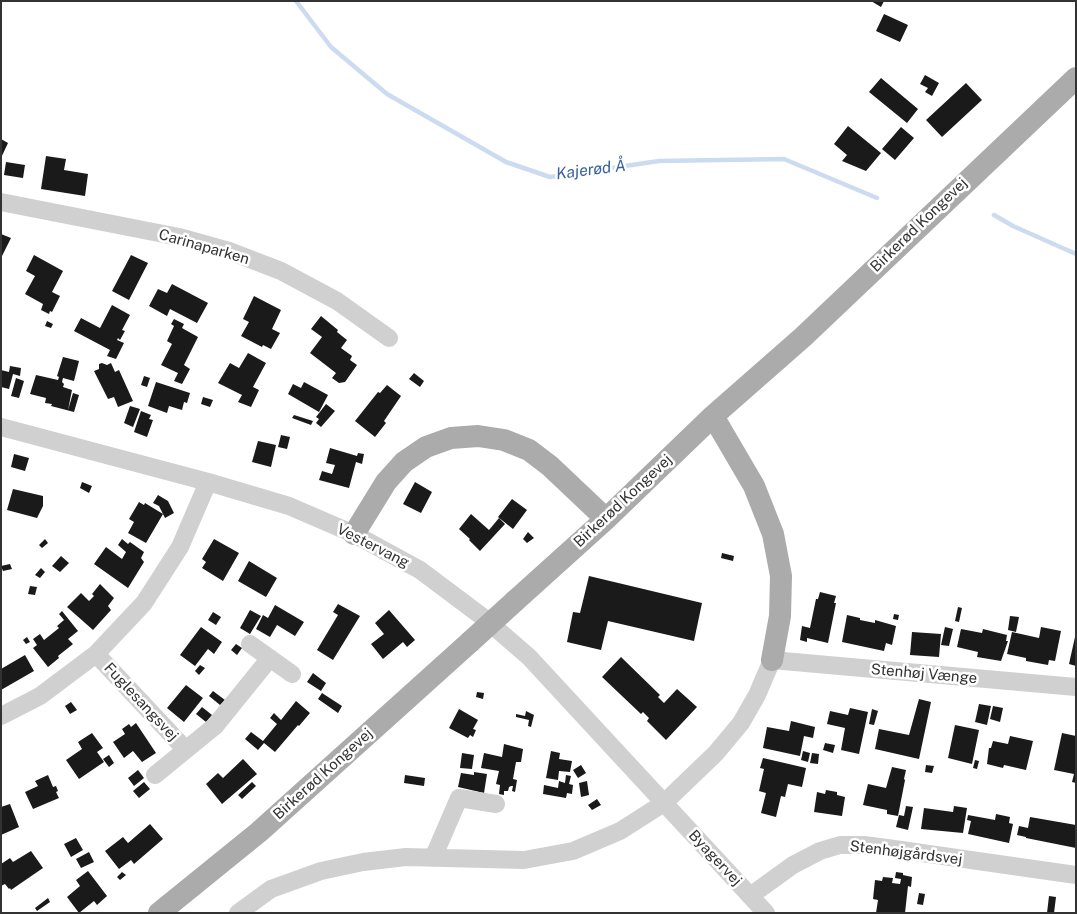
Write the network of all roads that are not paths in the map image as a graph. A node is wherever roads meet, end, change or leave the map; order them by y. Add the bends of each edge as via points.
1 (1076, 78) edge
2 (1, 202) edge
3 (389, 338) dead end
4 (713, 416) junction
5 (1, 427) edge
6 (208, 482) junction
7 (606, 519) junction
8 (354, 534) junction
9 (250, 644) dead end
10 (96, 654) junction
11 (270, 658) junction
12 (772, 660) junction
13 (292, 674) dead end
14 (1076, 687) edge
15 (1, 716) edge
16 (186, 750) junction
17 (155, 775) dead end
18 (664, 803) junction
19 (496, 804) dead end
20 (433, 858) junction
21 (1076, 875) edge
22 (750, 896) junction
23 (160, 913) edge
24 (238, 913) edge
25 (766, 913) edge

1 - 4 main road, Birkerød Kongevej via 803,337
2 - 3 street, Carinaparken via 179,237 229,252 281,271 336,301
4 - 7 main road, Birkerød Kongevej
4 - 12 main road via 754,486 774,534 781,586 780,616
5 - 6 street, Vestervang
6 - 8 street, Vestervang via 289,506
6 - 10 street, Fuglesangsvej via 180,547 144,603
7 - 8 main road via 529,450 504,440 478,436 452,438 426,447 404,462 386,482
7 - 23 main road, Birkerød Kongevej, bridge via 259,832
8 - 18 street, Vestervang via 420,570 530,657
9 - 11 street
10 - 15 street, Fuglesangsvej via 40,696
10 - 16 street, Fuglesangsvej
11 - 13 street
11 - 16 street, Fuglesangsvej via 215,726
12 - 14 street, Stenhøj Vænge
12 - 18 street via 741,723
16 - 17 street, Fuglesangsvej
18 - 20 street via 620,832 573,851 524,860
18 - 22 street, Byagervej
19 - 20 street via 459,798
20 - 24 street via 371,861 321,871 271,889
21 - 22 street, Stenhøjgårdsvej via 864,845 840,845 793,865
22 - 25 street, Byagervej

